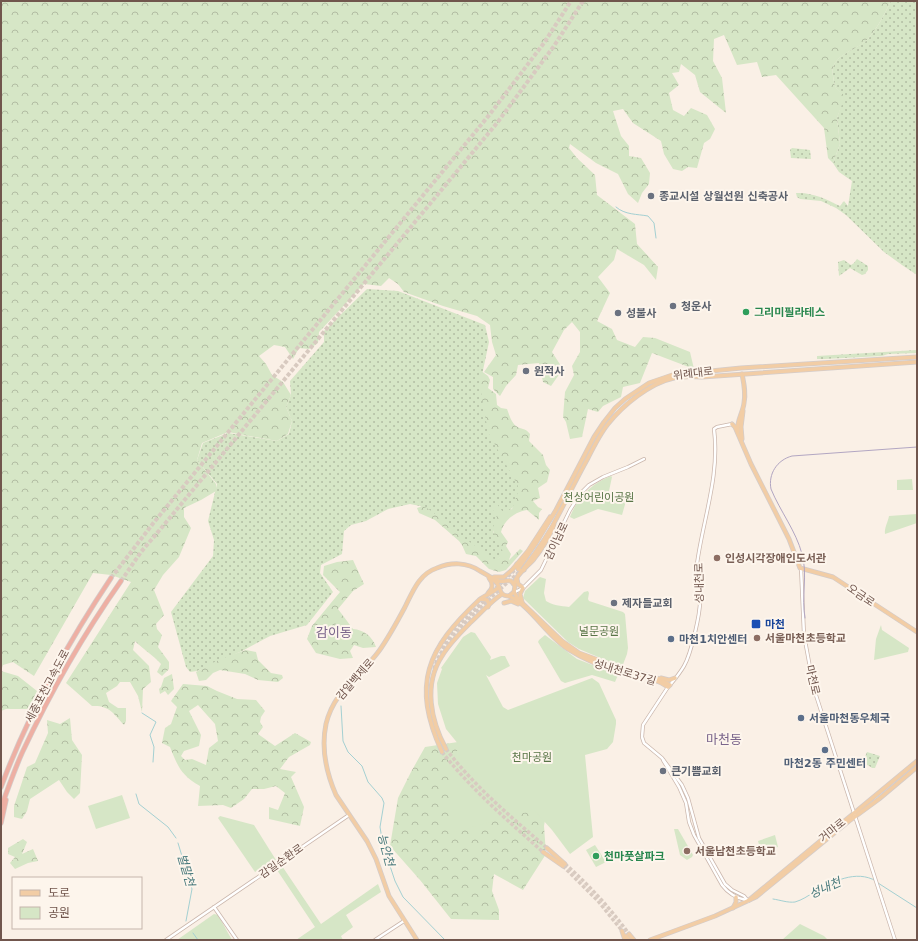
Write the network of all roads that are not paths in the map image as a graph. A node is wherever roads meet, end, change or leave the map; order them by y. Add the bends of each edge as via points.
1 (917, 358) edge
2 (917, 362) edge
3 (701, 374) junction
4 (742, 374) junction
5 (744, 405) junction
6 (732, 424) joint
7 (740, 437) junction
8 (742, 442) junction
9 (644, 459) dead end
10 (558, 512) junction
11 (521, 567) junction
12 (800, 568) junction
13 (479, 570) junction
14 (512, 570) junction
15 (520, 575) junction
16 (111, 578) tunnel mouth
17 (491, 578) junction
18 (505, 580) junction
19 (121, 581) tunnel mouth
20 (514, 584) junction
21 (524, 586) junction
22 (499, 587) junction
23 (514, 592) junction
24 (487, 594) junction
25 (502, 594) junction
26 (508, 596) junction
27 (480, 599) junction
28 (522, 603) junction
29 (488, 607) junction
30 (524, 607) junction
31 (546, 627) junction
32 (917, 632) edge
33 (622, 671) junction
34 (658, 678) junction
35 (675, 678) junction
36 (669, 686) junction
37 (446, 749) tunnel mouth
38 (442, 752) tunnel mouth
39 (662, 758) junction
40 (917, 761) edge
41 (917, 767) edge
42 (10, 782) junction
43 (1, 787) edge
44 (1, 807) edge
45 (854, 812) junction
46 (349, 815) junction
47 (856, 817) junction
48 (1, 823) edge
49 (547, 848) tunnel mouth
50 (543, 852) tunnel mouth
51 (736, 897) junction
52 (748, 901) junction
53 (214, 907) junction
54 (733, 908) junction
55 (404, 921) junction
56 (622, 931) tunnel mouth
57 (627, 936) edge
58 (656, 938) edge
59 (166, 940) edge
60 (237, 940) edge
61 (376, 940) edge
62 (417, 940) edge
63 (629, 940) edge
64 (634, 940) edge
65 (650, 940) edge
66 (895, 940) edge

1 - 3 main road, 위례대로 via 716,370
2 - 4 main road, 위례대로
3 - 4 main road, 위례대로
3 - 10 main road, 위례대로 via 662,382 641,393 620,410 607,424
4 - 5 main road via 745,387
5 - 7 main road via 737,429
5 - 8 main road
6 - 7 main road, 마천로
6 - 35 street, 성내천로 via 714,429 716,460 712,493 696,566 700,600 697,621 685,665
7 - 8 main road, 마천로
8 - 12 main road, 마천로 via 789,539
9 - 21 street, 감이남로 via 603,477 581,493 570,510 545,565 537,576
10 - 11 main road, 위례대로
10 - 11 main road via 552,532 535,558
11 - 14 main road
11 - 15 main road
12 - 32 main road, 오금로 via 833,577
12 - 45 street, 마천로 via 803,624 812,680
13 - 14 main road via 498,578 504,577
13 - 17 main road, 감일백제로
13 - 24 main road via 492,584 492,590
13 - 46 main road, 감일백제로 via 466,565 451,564 435,568 424,575 416,584 396,624 378,652 344,688 333,705 326,724 324,757 333,787
14 - 18 main road
15 - 20 main road
15 - 21 main road via 517,582
16 - 43 highway, 세종포천고속도로 via 73,637 45,688 21,737
17 - 18 main road
17 - 22 main road
18 - 20 main road via 510,580
18 - 22 main road
19 - 42 highway, 세종포천고속도로 via 62,674
20 - 21 main road
20 - 23 main road
21 - 23 street, 감이남로
21 - 28 main road via 520,594
22 - 24 main road
22 - 25 main road
23 - 26 main road
23 - 28 main road, 성내천로37길
24 - 27 main road
25 - 26 main road
25 - 29 main road
26 - 30 main road, 성내천로37길
26 - 30 main road via 504,603 511,601
27 - 29 main road via 487,600
27 - 38 main road via 452,627 435,653 429,668 426,685 427,709
28 - 31 main road, 성내천로37길
29 - 37 main road via 457,636 441,656 431,686 432,710
30 - 31 main road, 성내천로37길
31 - 33 main road, 성내천로37길 via 563,646 581,657
33 - 34 main road, 성내천로37길
33 - 36 main road, 성내천로37길 via 654,679
34 - 35 main road
34 - 36 main road, 성내천로37길
35 - 36 street, 성내천로
36 - 39 street, 성내천로 via 643,725 644,743
39 - 51 street, 성내천로 via 686,803 689,822 697,841 722,885
39 - 52 street, 성내천로 via 682,785 699,838 722,880
40 - 45 main road, 거마로
41 - 47 main road, 거마로
42 - 44 highway, 세종포천고속도로
42 - 48 highway
45 - 47 street, 마천로
45 - 52 main road, 거마로 via 753,894
46 - 53 street, 감일순환로
46 - 55 main road, 감일백제로 via 372,851 385,887
47 - 52 main road, 거마로
47 - 66 street, 마천로
49 - 50 main road via 564,865
51 - 52 street, 성내천로
51 - 54 main road
52 - 54 main road, 거마로
53 - 59 street, 감일순환로
53 - 60 street
54 - 58 main road, 거마로
55 - 61 street
55 - 62 main road, 감일백제로
56 - 57 main road
57 - 63 main road
57 - 64 main road
58 - 65 main road, 거마로

